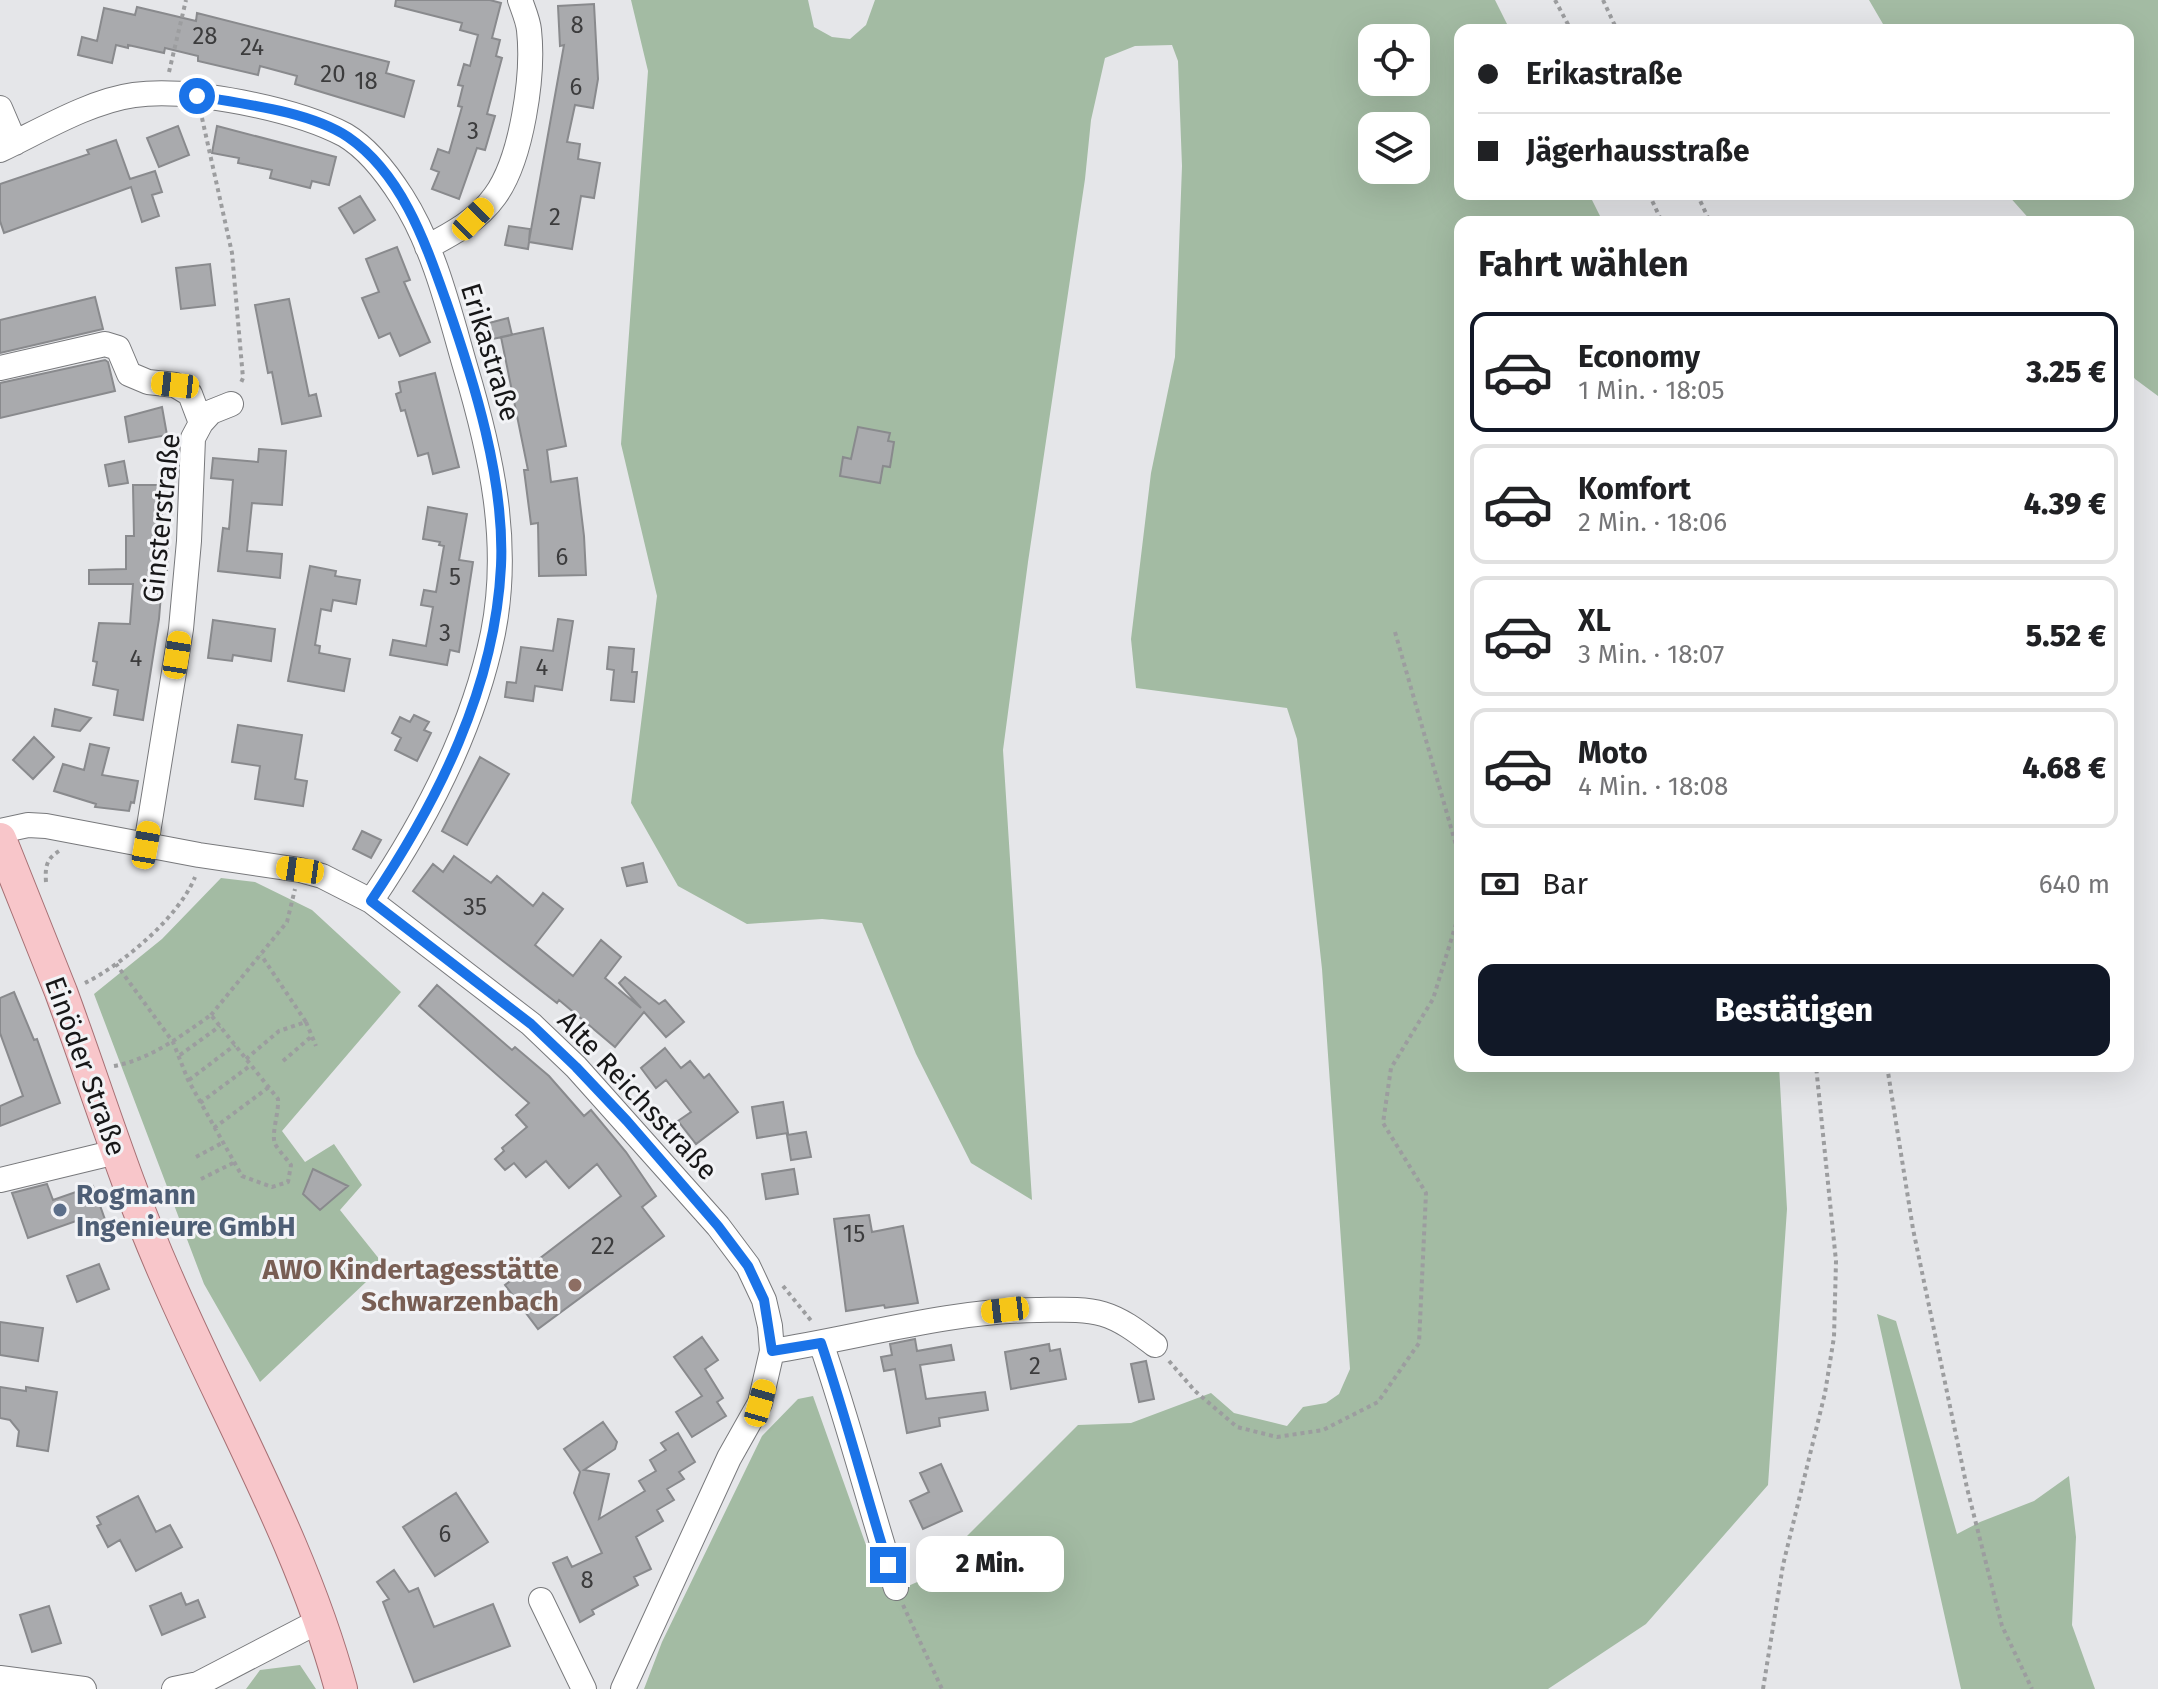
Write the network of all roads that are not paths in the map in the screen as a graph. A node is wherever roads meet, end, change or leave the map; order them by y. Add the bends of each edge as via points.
1 (520, 0) edge
2 (0, 108) edge
3 (8, 146) edge
4 (427, 247) junction
5 (0, 368) edge
6 (231, 404) road end
7 (201, 423) junction
8 (0, 831) edge
9 (0, 839) edge
10 (146, 845) junction
11 (371, 901) junction
12 (116, 1152) junction
13 (0, 1180) edge
14 (821, 1343) junction
15 (1155, 1345) road end
16 (772, 1351) junction
17 (896, 1588) road end
18 (541, 1600) dead end
19 (321, 1620) junction
20 (230, 1666) junction
21 (0, 1678) edge
22 (84, 1689) edge
23 (174, 1689) edge
24 (219, 1689) edge
25 (341, 1689) edge
26 (584, 1689) edge
27 (623, 1689) edge

1 - 4 street via 529,28 529,69 511,167 495,197 473,219
2 - 3 street
3 - 4 street, Erikastraße via 131,95 166,92 259,107 347,137 374,160 402,198
4 - 11 street, Erikastraße via 485,431 498,502 501,565 493,632 476,699 432,801
5 - 7 street via 105,344 118,348 129,374 190,394
6 - 7 street, Ginsterstraße
7 - 10 street, Ginsterstraße via 193,438 181,629
8 - 10 street, Alte Reichsstraße via 28,825
9 - 12 main road, Einöder Straße
10 - 11 street, Alte Reichsstraße via 300,870
11 - 16 street, Alte Reichsstraße via 531,1024 708,1215 748,1266 764,1300
12 - 13 street
12 - 19 main road, Einöder Straße via 199,1353
14 - 15 street via 937,1318 1069,1309 1103,1314
14 - 16 street
14 - 17 street
16 - 27 street, Alte Reichsstraße via 760,1403 729,1458
18 - 26 street
19 - 20 street
19 - 25 main road, Einöder Straße
20 - 23 street via 198,1684
20 - 24 street
21 - 22 street

